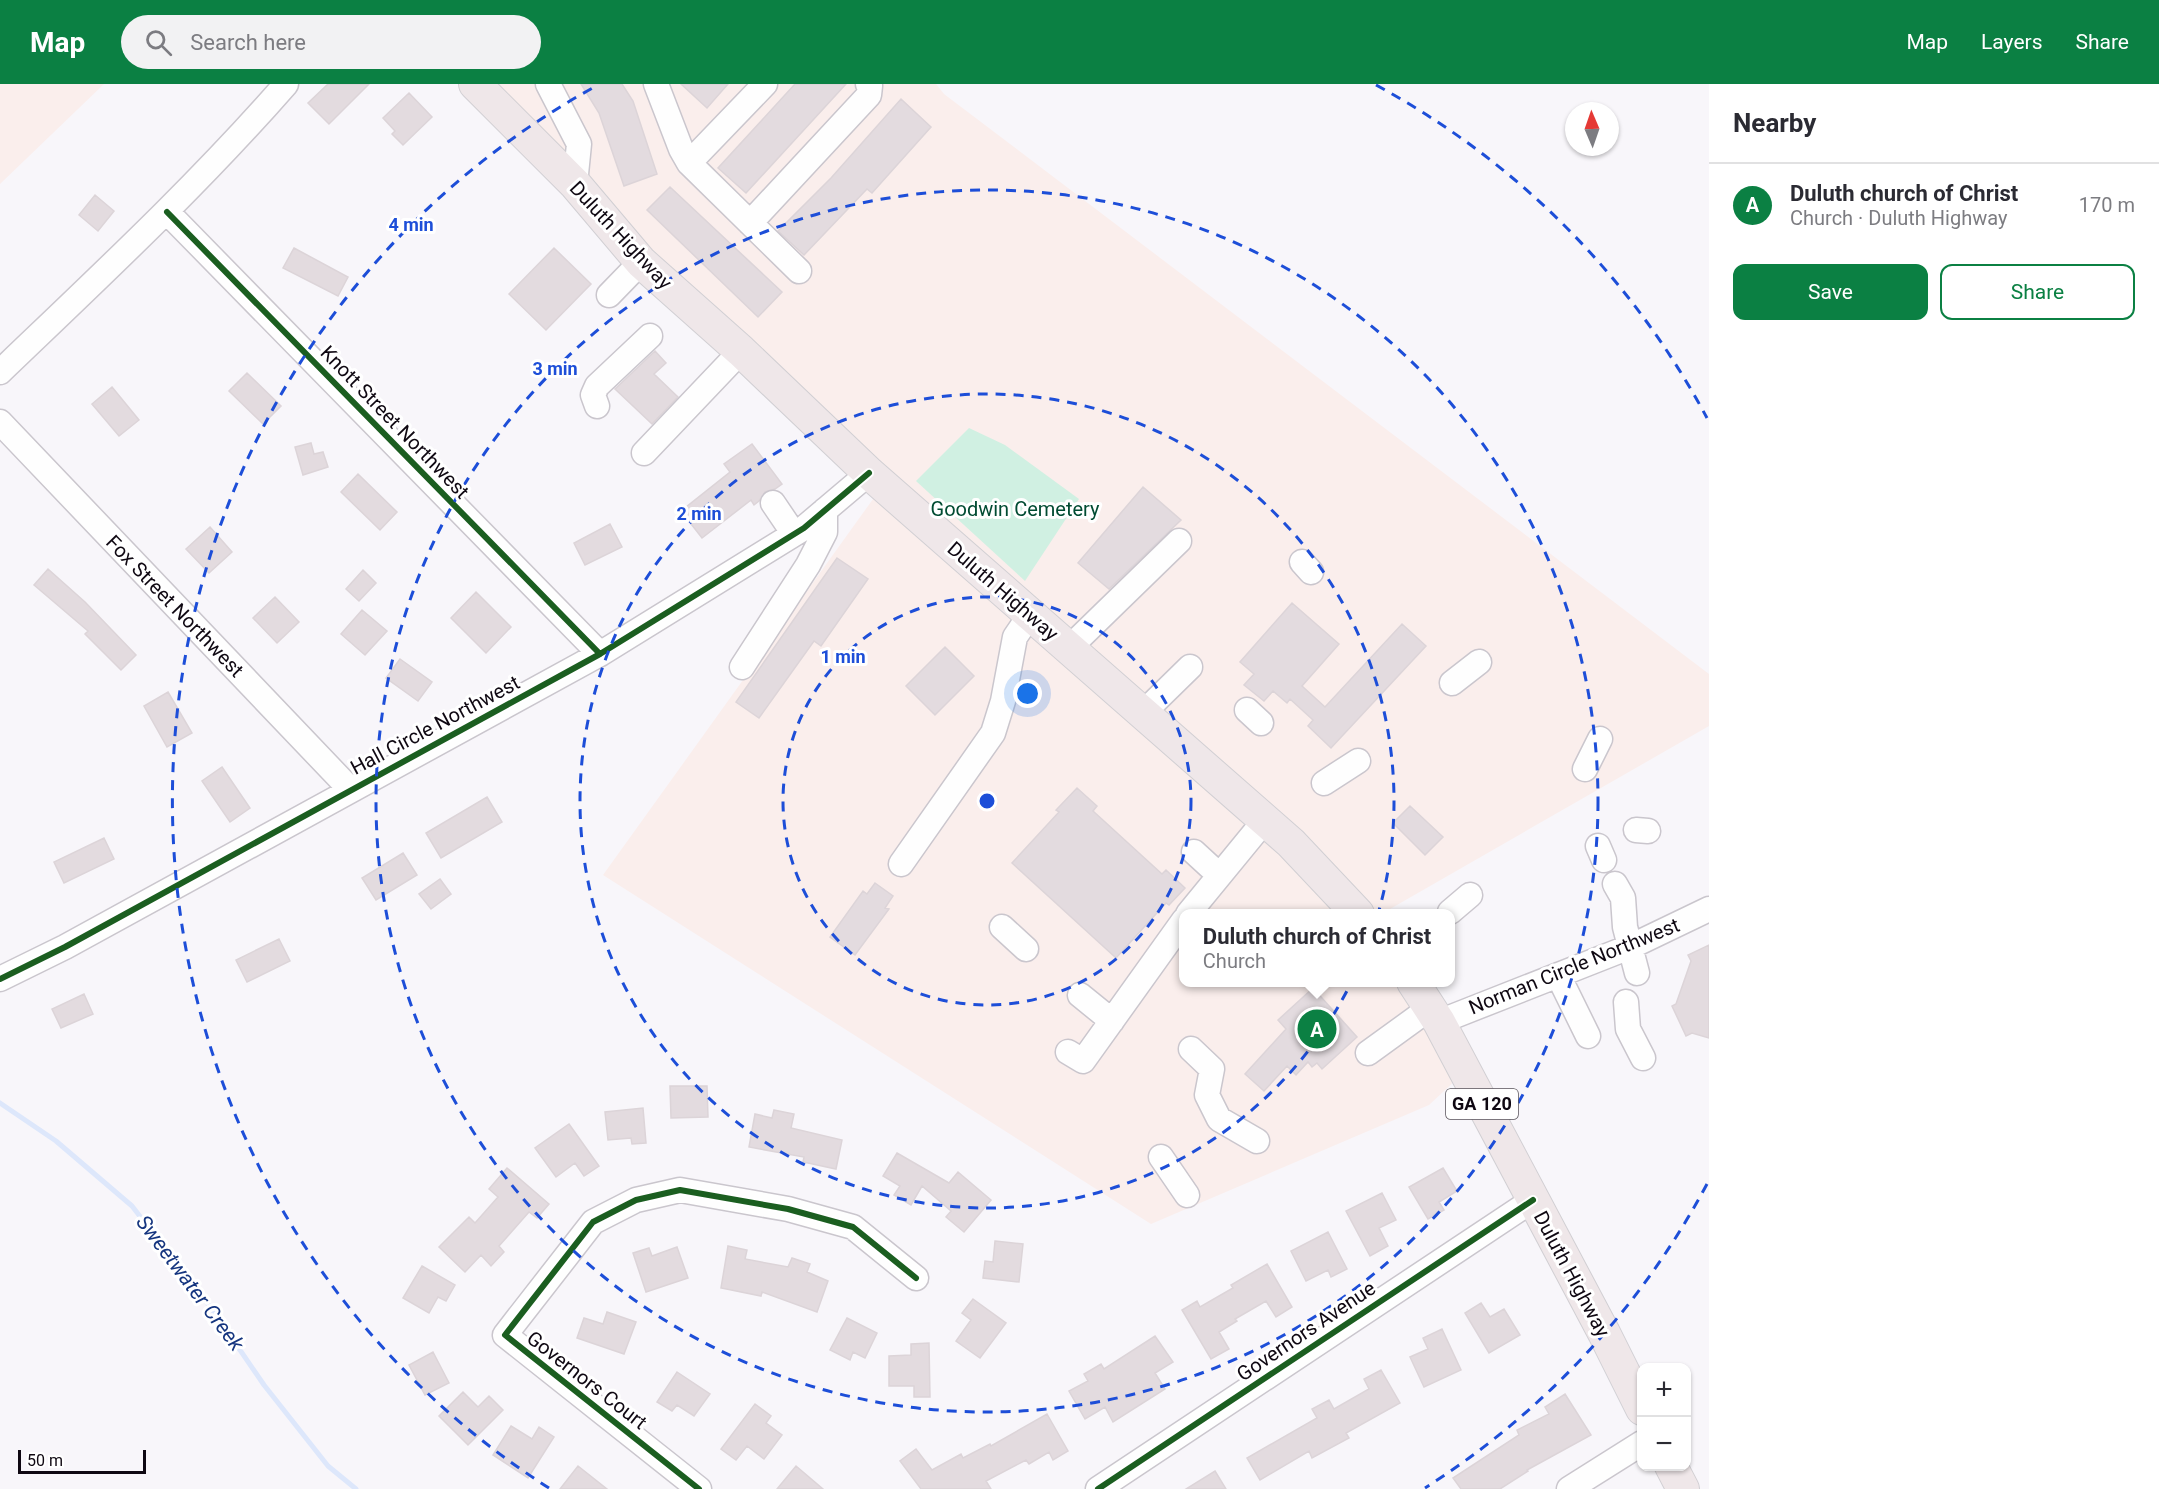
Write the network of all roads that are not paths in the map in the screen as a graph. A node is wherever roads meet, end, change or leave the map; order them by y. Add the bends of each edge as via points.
1 (286, 84) edge
2 (475, 84) edge
3 (548, 84) edge
4 (656, 84) edge
5 (765, 84) edge
6 (868, 84) edge
7 (689, 163) junction
8 (575, 184) junction
9 (167, 212) junction
10 (750, 223) junction
11 (641, 262) junction
12 (799, 271) dead end
13 (609, 295) dead end
14 (650, 336) dead end
15 (741, 351) junction
16 (0, 372) edge
17 (597, 406) dead end
18 (0, 422) edge
19 (644, 453) dead end
20 (869, 473) junction
21 (773, 504) dead end
22 (825, 510) junction
23 (794, 534) junction
24 (1179, 541) dead end
25 (1030, 615) junction
26 (1068, 649) junction
27 (600, 654) junction
28 (1479, 662) dead end
29 (742, 667) dead end
30 (1198, 667) dead end
31 (1452, 683) dead end
32 (1143, 713) junction
33 (1600, 739) dead end
34 (1358, 761) dead end
35 (1585, 769) dead end
36 (1324, 783) dead end
37 (350, 789) junction
38 (1265, 820) junction
39 (1194, 852) dead end
40 (901, 864) dead end
41 (1219, 875) junction
42 (1624, 892) dead end
43 (1470, 895) dead end
44 (1192, 909) edge
45 (1353, 909) edge
46 (1454, 909) edge
47 (1709, 909) edge
48 (1002, 927) dead end
49 (1179, 927) edge
50 (1632, 946) junction
51 (1026, 949) dead end
52 (1637, 973) dead end
53 (1557, 975) junction
54 (0, 979) edge
55 (1416, 987) edge
56 (1080, 995) dead end
57 (1626, 1002) dead end
58 (1434, 1015) junction
59 (1112, 1021) junction
60 (1588, 1036) dead end
61 (1191, 1050) dead end
62 (1068, 1052) dead end
63 (1368, 1053) dead end
64 (1643, 1058) dead end
65 (1257, 1141) dead end
66 (1161, 1157) dead end
67 (1187, 1196) dead end
68 (1533, 1200) junction
69 (916, 1278) dead end
70 (1637, 1401) edge
71 (1637, 1446) edge
72 (1673, 1471) edge
73 (699, 1489) edge
74 (1098, 1489) edge
75 (1569, 1489) edge
76 (1683, 1489) edge

1 - 9 street
2 - 8 main road, Duluth Highway
3 - 8 street via 579,144
4 - 7 street
5 - 7 street
6 - 10 street via 869,95
7 - 10 street
8 - 11 main road, Duluth Highway
9 - 16 street
9 - 27 street, Knott Street Northwest
10 - 12 street
11 - 13 street
11 - 15 main road, Duluth Highway
14 - 17 street via 597,386 592,395
15 - 19 street
15 - 20 main road, Duluth Highway
18 - 37 street, Fox Street Northwest
20 - 22 street, Hall Circle Northwest
20 - 25 main road, Duluth Highway
21 - 23 street
22 - 23 street, Hall Circle Northwest
22 - 29 street via 825,532 808,565
23 - 27 street, Hall Circle Northwest
24 - 26 street
25 - 26 main road, Duluth Highway
25 - 40 street via 1015,637 993,733
26 - 32 main road, Duluth Highway
27 - 37 street, Hall Circle Northwest
28 - 31 street
30 - 32 street
32 - 38 main road, Duluth Highway
33 - 35 street
34 - 36 street
37 - 54 street, Hall Circle Northwest
38 - 41 street
38 - 45 main road, Duluth Highway
39 - 41 street
41 - 44 street
42 - 50 street via 1626,927
43 - 46 street
47 - 50 street, Norman Circle Northwest
48 - 51 street
49 - 59 street
50 - 52 street
50 - 53 street, Norman Circle Northwest
53 - 58 street, Norman Circle Northwest
53 - 60 street
55 - 58 main road, Duluth Highway / GA 120
56 - 59 street
57 - 64 street via 1628,1029
58 - 63 street, Norman Circle Northwest
58 - 68 main road, Duluth Highway / GA 120
59 - 62 street via 1083,1061
61 - 65 street via 1212,1069 1207,1095 1219,1119
66 - 67 street
68 - 70 main road, Duluth Highway / GA 120
68 - 74 street, Governors Avenue
69 - 73 street, Governors Court via 852,1227 788,1209 680,1190 636,1200 593,1222 505,1335
71 - 75 street
72 - 76 main road

